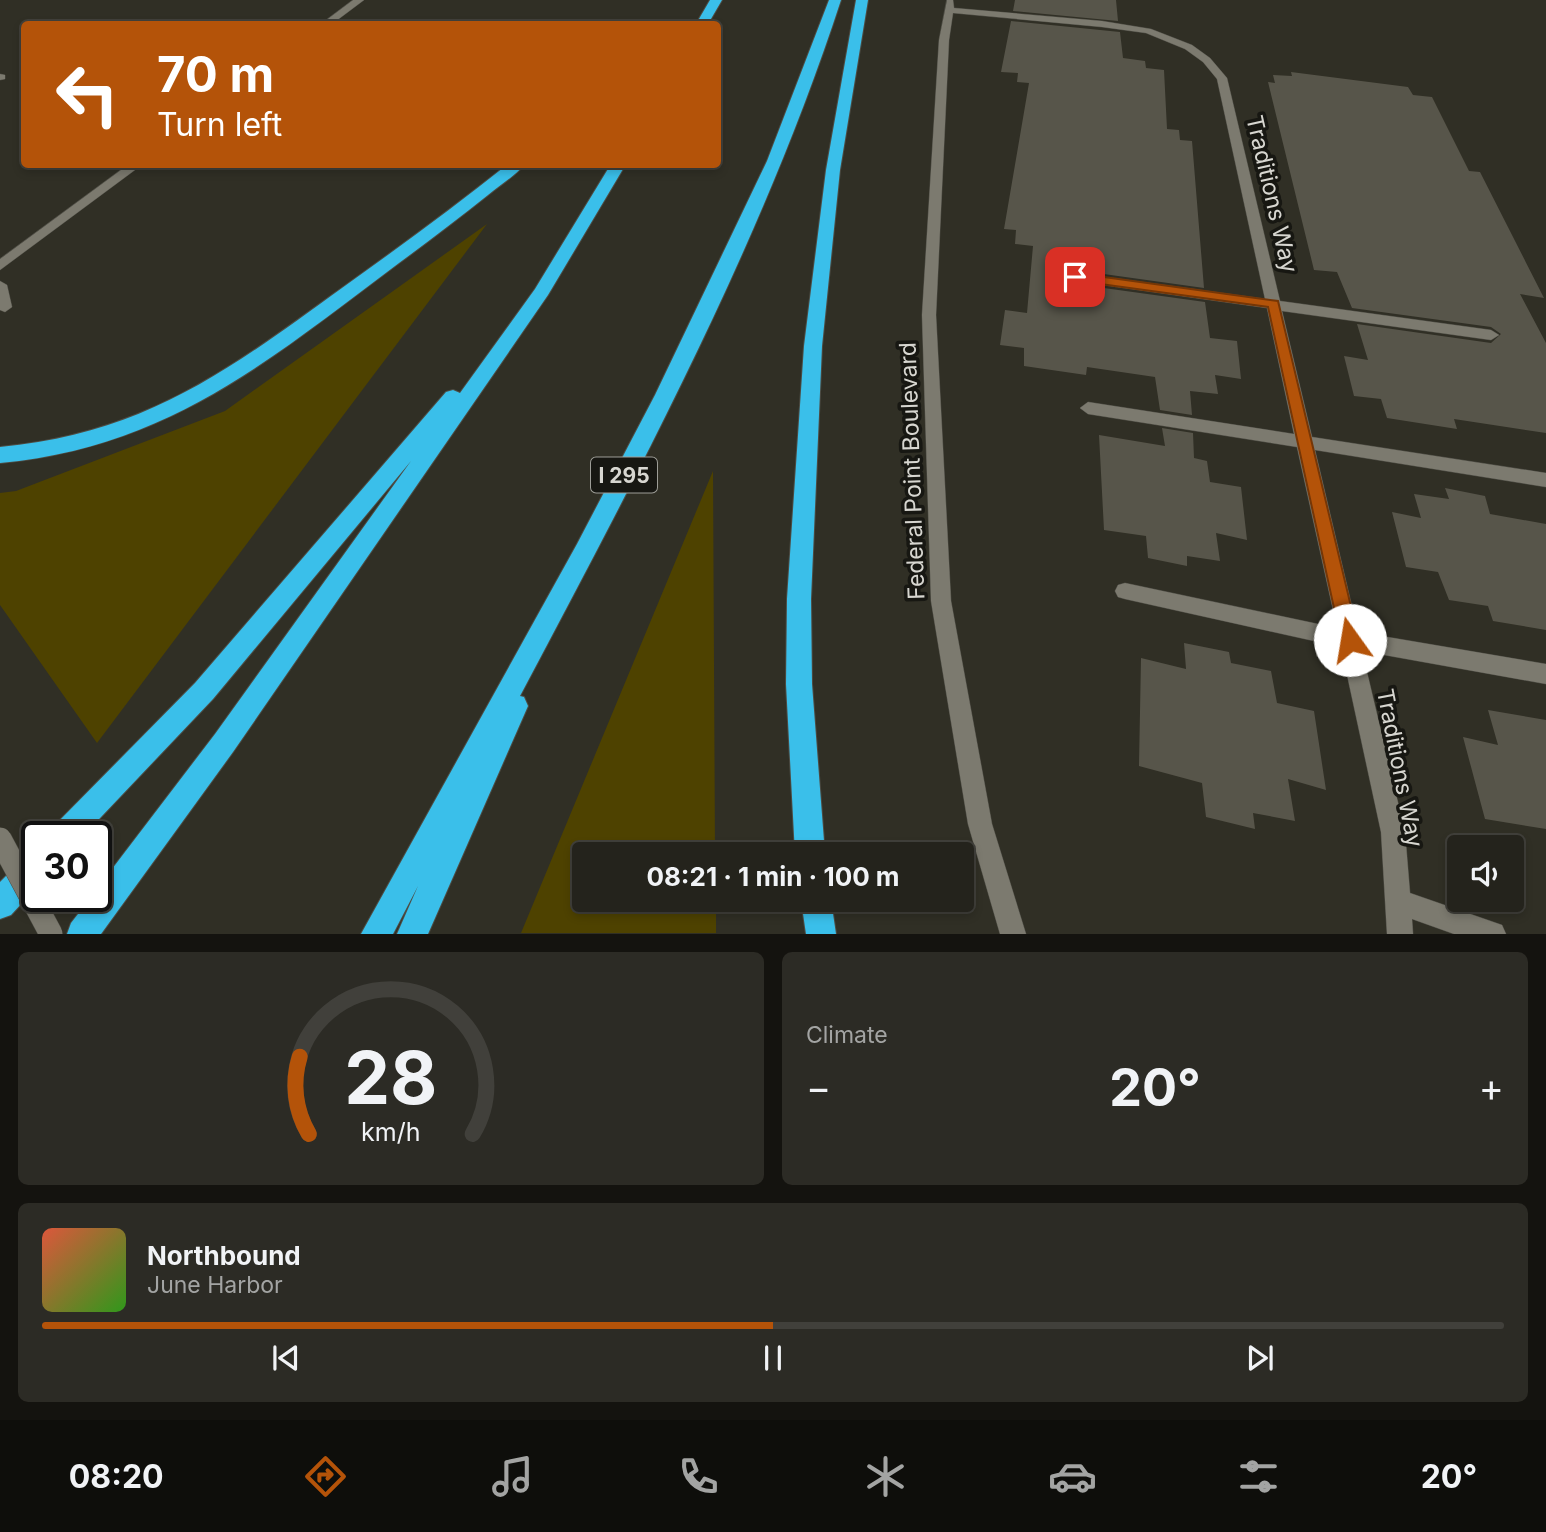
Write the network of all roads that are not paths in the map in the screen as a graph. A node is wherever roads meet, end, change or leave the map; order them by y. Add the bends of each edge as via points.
1 (359, 0) edge
2 (716, 0) edge
3 (835, 0) edge
4 (862, 0) edge
5 (950, 5) edge
6 (330, 21) edge
7 (704, 21) edge
8 (132, 168) edge
9 (513, 168) edge
10 (617, 168) edge
11 (0, 266) edge
12 (1075, 277) dead end
13 (0, 285) edge
14 (542, 291) junction
15 (1273, 304) junction
16 (5, 307) dead end
17 (1491, 335) dead end
18 (1088, 408) dead end
19 (1305, 443) junction
20 (0, 455) edge
21 (1546, 480) edge
22 (582, 555) junction
23 (1125, 591) dead end
24 (1350, 640) junction
25 (1546, 674) edge
26 (78, 821) edge
27 (0, 839) edge
28 (809, 842) edge
29 (21, 882) edge
30 (1398, 902) junction
31 (0, 904) edge
32 (818, 912) edge
33 (51, 933) edge
34 (82, 933) edge
35 (376, 933) edge
36 (412, 933) edge
37 (821, 933) edge
38 (1013, 933) edge
39 (1400, 933) edge
40 (1493, 933) edge

1 - 6 street
2 - 7 highway
3 - 22 highway, I 295 via 763,190 668,391
4 - 28 highway via 833,170 813,346 799,599
5 - 15 street, Traditions Way via 1144,29 1192,48 1211,62 1222,78
5 - 38 street, Federal Point Boulevard via 944,40 929,314 941,601 980,824
8 - 11 street
9 - 20 highway via 237,373 127,427
10 - 14 highway
12 - 15 street
13 - 16 street
14 - 26 highway via 204,691
14 - 34 highway via 224,743
15 - 17 street
15 - 19 street, Traditions Way
18 - 19 street
19 - 21 street
19 - 24 street, Traditions Way
22 - 35 highway, I 295
22 - 36 highway
23 - 24 street
24 - 25 street
24 - 30 street, Traditions Way via 1393,832
27 - 33 street, bridge
29 - 31 highway
30 - 39 street, Traditions Way
30 - 40 street
32 - 37 highway

